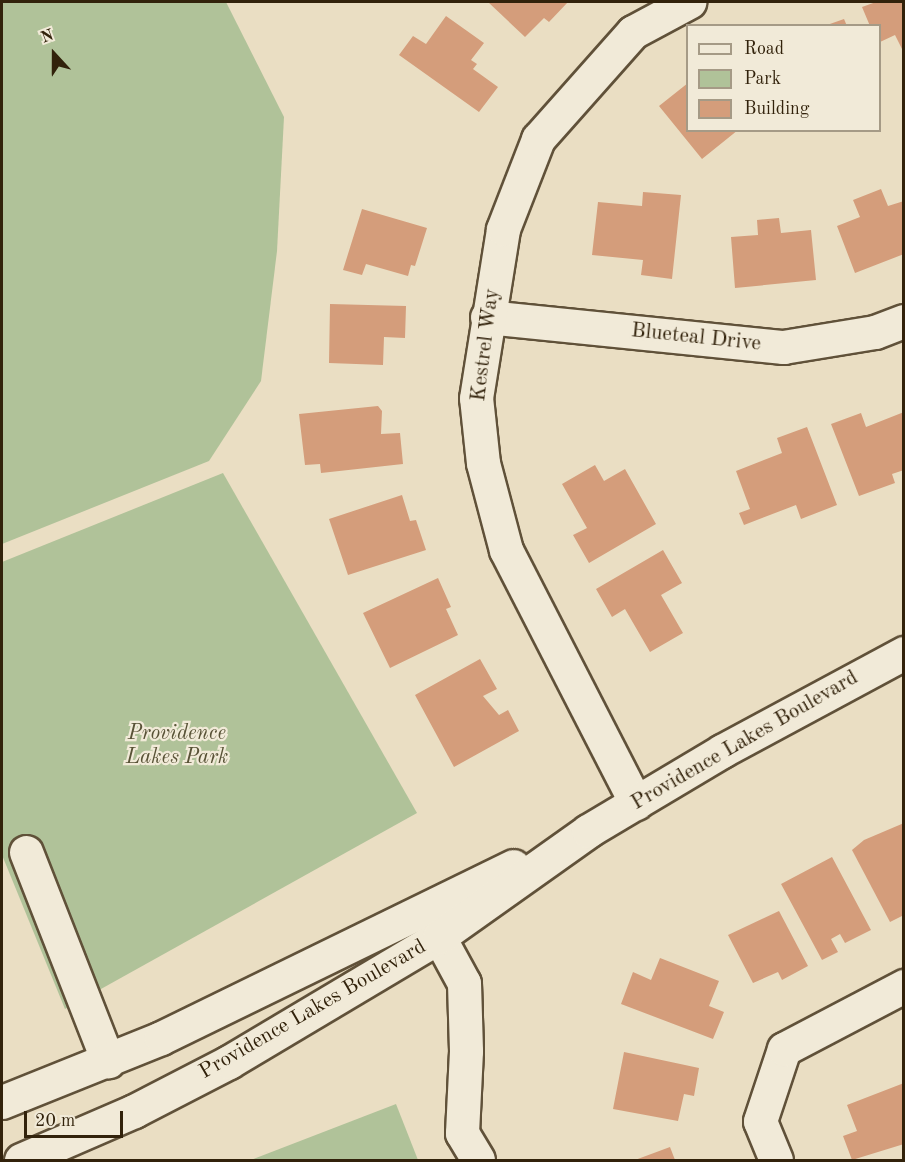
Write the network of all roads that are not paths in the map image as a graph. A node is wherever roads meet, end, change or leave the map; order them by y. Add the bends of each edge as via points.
1 (689, 2) edge
2 (487, 317) junction
3 (903, 321) edge
4 (903, 653) edge
5 (636, 803) junction
6 (588, 831) junction
7 (26, 852) dead end
8 (439, 937) junction
9 (903, 986) edge
10 (108, 1061) junction
11 (2, 1102) edge
12 (21, 1161) edge
13 (478, 1161) edge
14 (776, 1161) edge

1 - 2 street, Kestrel Way via 633,32 538,139 503,229
2 - 3 street, Blueteal Drive via 783,347 875,332
2 - 5 street, Kestrel Way via 477,409 483,463 506,550
4 - 5 street, Providence Lakes Boulevard
5 - 6 street, Providence Lakes Boulevard
6 - 8 street, Providence Lakes Boulevard
6 - 10 street, Providence Lakes Boulevard
7 - 10 street
8 - 12 street, Providence Lakes Boulevard via 229,1062 134,1111
8 - 13 street via 464,983 462,1133
9 - 14 street via 784,1049 760,1121
10 - 11 street, Providence Lakes Boulevard

